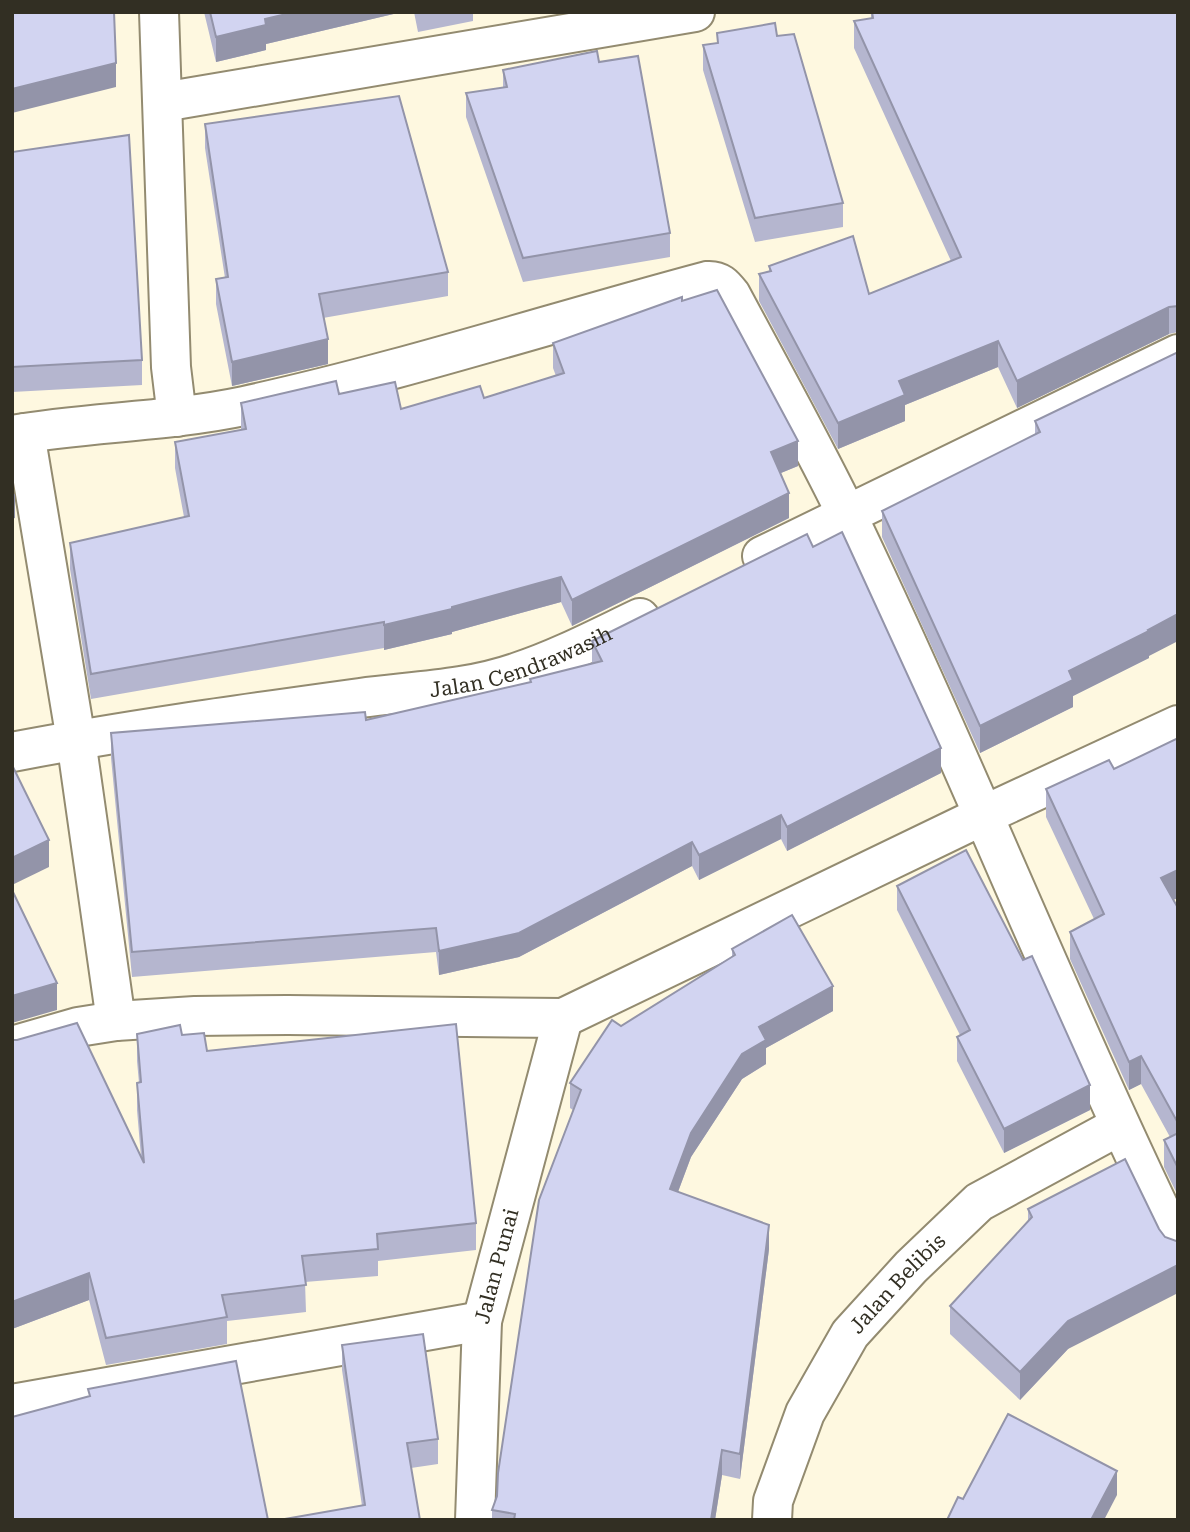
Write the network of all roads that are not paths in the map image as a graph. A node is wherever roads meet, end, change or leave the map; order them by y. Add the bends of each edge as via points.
1 (159, 12) edge
2 (695, 12) edge
3 (163, 102) junction
4 (1178, 354) edge
5 (177, 417) junction
6 (19, 434) edge
7 (846, 514) junction
8 (728, 574) edge
9 (669, 604) edge
10 (1178, 725) edge
11 (76, 740) junction
12 (12, 752) edge
13 (984, 814) junction
14 (563, 1018) junction
15 (116, 1021) junction
16 (12, 1046) edge
17 (1119, 1126) junction
18 (1178, 1247) edge
19 (482, 1321) junction
20 (12, 1404) edge
21 (475, 1520) edge
22 (772, 1520) edge

1 - 3 street
2 - 3 street
3 - 5 street via 171,367
4 - 7 street
5 - 6 street
5 - 7 street via 244,406 715,281 731,295
6 - 11 street
7 - 8 street
7 - 13 street
9 - 11 street, Jalan Cendrawasih via 516,673 451,688
10 - 13 street
11 - 12 street, Jalan Cendrawasih
11 - 15 street
13 - 14 street
13 - 17 street
14 - 15 street via 288,1015
14 - 19 street, Jalan Punai
15 - 16 street
17 - 18 street
17 - 22 street, Jalan Belibis via 979,1202 850,1334 805,1413 773,1501
19 - 20 street
19 - 21 street, Jalan Punai

